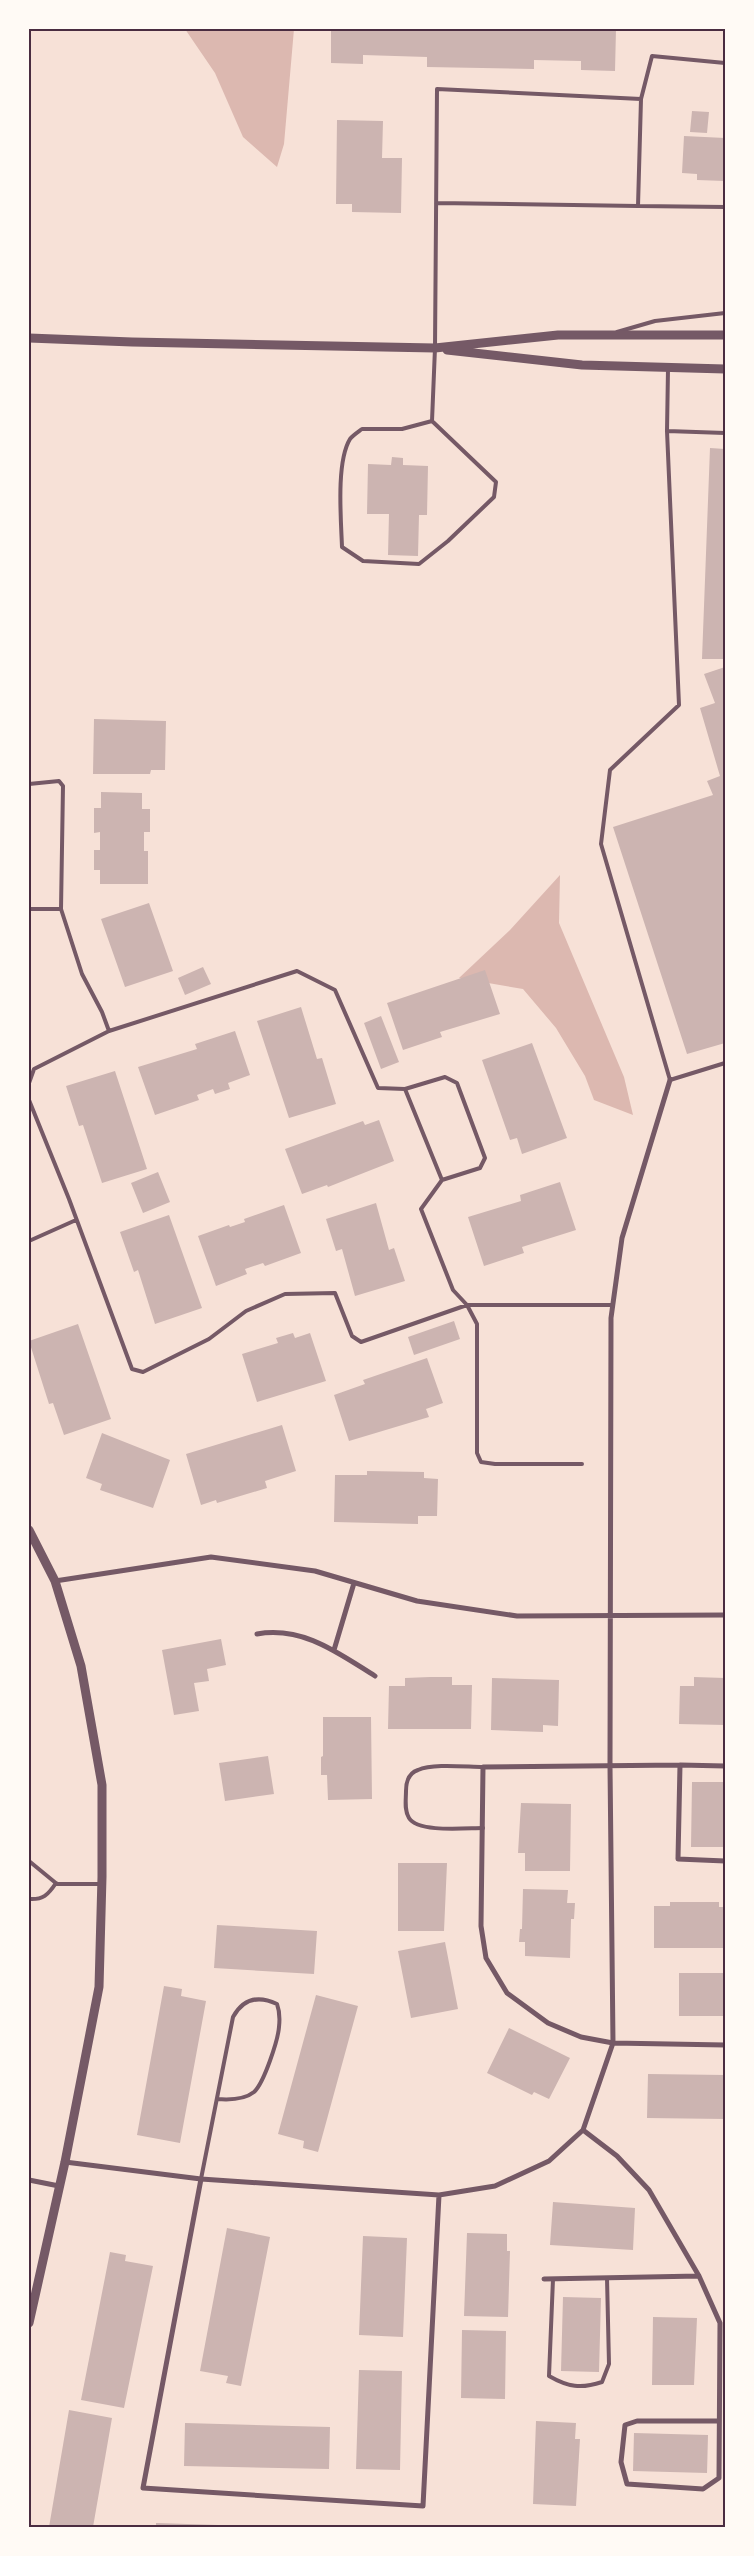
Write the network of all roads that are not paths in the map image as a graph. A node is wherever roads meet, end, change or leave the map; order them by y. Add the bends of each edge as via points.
1 (725, 63) edge
2 (641, 99) junction
3 (436, 203) junction
4 (638, 206) junction
5 (725, 207) edge
6 (725, 313) edge
7 (605, 335) junction
8 (725, 336) edge
9 (29, 338) edge
10 (435, 348) junction
11 (668, 367) junction
12 (725, 369) edge
13 (432, 421) junction
14 (667, 431) junction
15 (725, 433) edge
16 (29, 784) edge
17 (29, 909) edge
18 (61, 909) junction
19 (109, 1031) junction
20 (725, 1063) edge
21 (670, 1080) junction
22 (29, 1083) edge
23 (405, 1089) junction
24 (29, 1100) edge
25 (442, 1180) junction
26 (76, 1220) junction
27 (29, 1241) edge
28 (467, 1305) junction
29 (612, 1306) junction
30 (582, 1464) dead end
31 (29, 1530) edge
32 (55, 1581) junction
33 (354, 1583) junction
34 (725, 1615) edge
35 (611, 1616) junction
36 (257, 1634) dead end
37 (334, 1650) junction
38 (375, 1676) dead end
39 (680, 1765) junction
40 (610, 1766) junction
41 (725, 1766) edge
42 (483, 1767) junction
43 (483, 1828) junction
44 (29, 1861) edge
45 (725, 1861) edge
46 (56, 1883) junction
47 (101, 1884) junction
48 (29, 1899) edge
49 (613, 2043) junction
50 (725, 2044) edge
51 (217, 2099) junction
52 (583, 2130) junction
53 (65, 2162) junction
54 (201, 2179) junction
55 (29, 2180) edge
56 (59, 2186) junction
57 (439, 2195) junction
58 (698, 2276) junction
59 (608, 2278) junction
60 (544, 2279) dead end
61 (553, 2279) junction
62 (29, 2323) edge
63 (718, 2421) junction

1 - 2 lane via 652,56
2 - 3 lane via 437,89
2 - 4 lane
3 - 4 lane
3 - 10 lane
4 - 5 lane
6 - 7 lane via 655,321
7 - 8 street
7 - 10 street via 558,335
9 - 10 street
10 - 11 street via 582,365
10 - 13 lane
11 - 12 street
11 - 14 lane
13 - 13 lane via 496,482 494,497 419,564 363,562 342,547 340,486 350,439 362,429 402,429
14 - 15 lane
14 - 21 lane via 679,705 610,770 600,844
16 - 18 lane via 59,782 63,786
17 - 18 lane
18 - 19 lane via 82,974
19 - 22 lane via 34,1069
19 - 23 lane via 297,971 335,990 378,1088
20 - 21 lane
21 - 29 street via 622,1238
23 - 25 lane
23 - 25 lane via 445,1077 457,1084 485,1158 480,1168
24 - 26 lane
25 - 28 lane via 420,1209 453,1290
26 - 27 lane
26 - 28 lane via 132,1369 143,1372 209,1339 246,1312 284,1294 335,1293 352,1336 360,1342
28 - 29 lane
28 - 30 lane via 478,1324 477,1453 481,1462
29 - 35 street
31 - 32 street
32 - 33 street via 210,1557 315,1571
32 - 47 street via 81,1666 102,1785
33 - 35 street via 417,1601 517,1616
33 - 37 street
34 - 35 street
35 - 40 street
36 - 37 street via 288,1632
37 - 38 street
39 - 40 street
39 - 41 street
39 - 45 street via 678,1858
40 - 42 street
40 - 49 street
42 - 43 street
42 - 43 lane via 418,1770 409,1777 406,1788 406,1807 410,1819 418,1825
43 - 49 street via 482,1926 486,1958 507,1994 548,2023 581,2038
44 - 46 lane
46 - 47 lane
46 - 48 lane via 48,1896
47 - 53 street via 99,1987
49 - 50 street
49 - 52 street
51 - 51 lane via 233,2017 240,2005 253,1999 267,1999 277,2004 279,2029 261,2082 254,2092 242,2098
51 - 54 lane
52 - 57 street via 549,2161 504,2182
52 - 58 street via 617,2156 649,2190
53 - 54 street
53 - 56 street
54 - 57 street
54 - 57 street via 143,2488 423,2506
55 - 56 street
56 - 62 street
58 - 59 street
58 - 63 street via 720,2324
59 - 61 street
59 - 61 lane via 609,2364 602,2382 584,2388 564,2385 549,2376
60 - 61 street
63 - 63 street via 719,2478 702,2489 627,2484 621,2462 625,2425 637,2421

